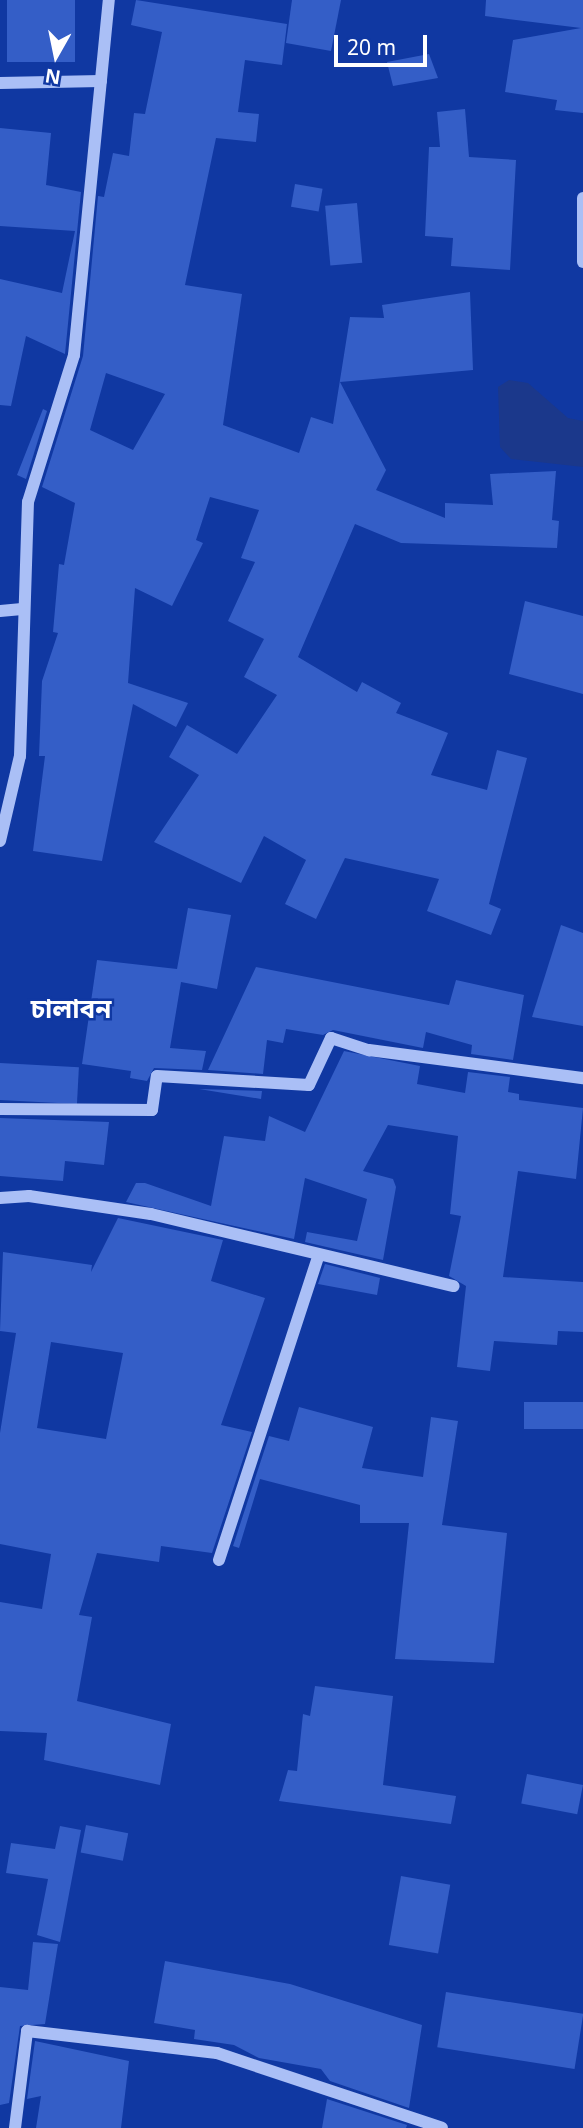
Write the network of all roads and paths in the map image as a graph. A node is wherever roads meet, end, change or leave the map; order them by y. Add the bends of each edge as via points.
1 (109, 0) edge
2 (101, 81) junction
3 (0, 83) edge
4 (583, 198) edge
5 (583, 262) edge
6 (22, 609) junction
7 (0, 611) edge
8 (0, 841) edge
9 (583, 1078) edge
10 (0, 1109) edge
11 (0, 1198) edge
12 (318, 1257) junction
13 (454, 1286) dead end
14 (219, 1560) dead end
15 (15, 2128) edge
16 (442, 2128) edge

1 - 2 street
2 - 3 street
2 - 6 street via 74,355 28,502
4 - 5 street
6 - 7 street
6 - 8 street via 20,756
9 - 10 street via 369,1050 331,1038 309,1085 157,1076 152,1110
11 - 12 street via 29,1196 151,1214
12 - 13 street
12 - 14 street
15 - 16 street via 27,2031 217,2053

